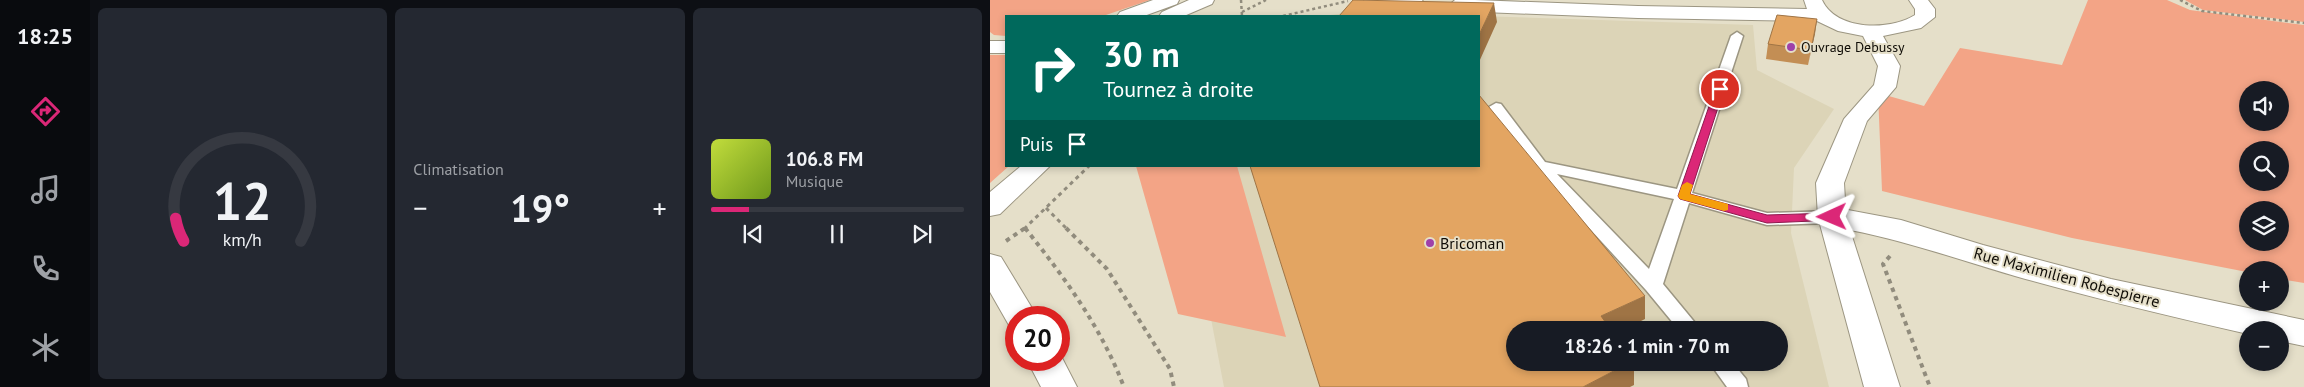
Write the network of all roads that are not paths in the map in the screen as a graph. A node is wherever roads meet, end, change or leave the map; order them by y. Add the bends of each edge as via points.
1 (1170, 0) edge
2 (1206, 0) edge
3 (1373, 0) edge
4 (1920, 0) edge
5 (1817, 7) edge
6 (1130, 15) edge
7 (1171, 15) edge
8 (1870, 31) junction
9 (1737, 36) dead end
10 (1496, 107) dead end
11 (1540, 166) junction
12 (1036, 167) edge
13 (1684, 196) junction
14 (990, 207) edge
15 (1832, 217) junction
16 (997, 254) edge
17 (1653, 285) junction
18 (1017, 306) edge
19 (1683, 321) edge
20 (2304, 333) edge
21 (1051, 371) edge
22 (1726, 371) edge
23 (1738, 385) dead end
24 (1059, 387) edge
25 (1882, 387) edge

1 - 6 street
2 - 7 street
3 - 5 street via 1628,11
4 - 8 street via 1925,17 1919,24 1889,31
5 - 8 street via 1842,25
8 - 15 street via 1890,66 1885,87 1856,119 1830,183
9 - 13 lane
10 - 11 lane
11 - 13 lane
11 - 17 lane
12 - 14 street
13 - 15 lane via 1767,219
13 - 17 lane
15 - 20 street, Rue Maximilien Robespierre via 1901,230 2111,292
15 - 25 street
16 - 18 street
17 - 19 lane
21 - 24 street
22 - 23 lane

